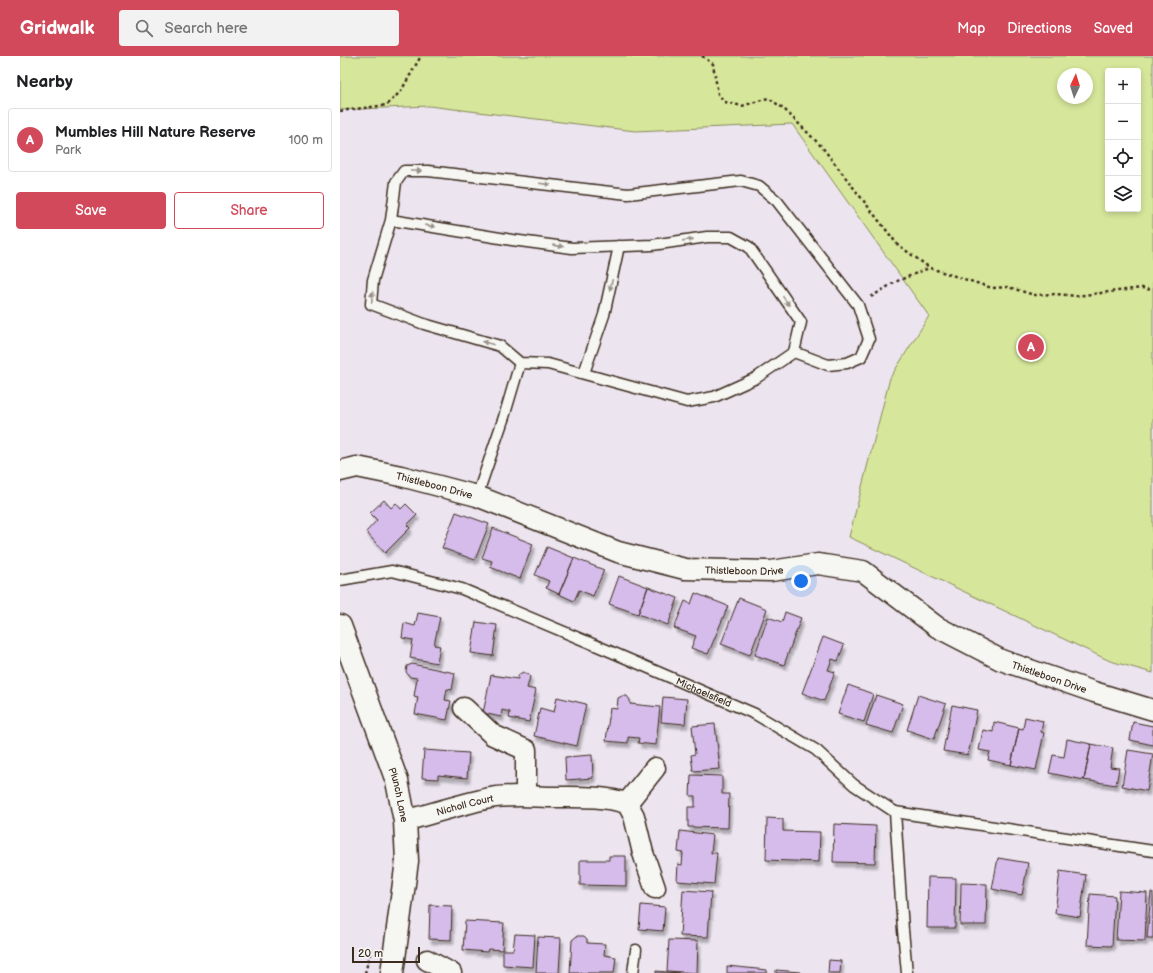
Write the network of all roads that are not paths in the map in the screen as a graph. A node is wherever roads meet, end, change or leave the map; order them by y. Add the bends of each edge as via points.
1 (391, 220) junction
2 (619, 246) junction
3 (794, 352) junction
4 (520, 363) junction
5 (584, 374) junction
6 (340, 471) edge
7 (477, 496) junction
8 (340, 580) edge
9 (340, 626) edge
10 (464, 708) dead end
11 (1153, 710) edge
12 (655, 768) dead end
13 (526, 795) junction
14 (627, 803) junction
15 (895, 812) junction
16 (405, 821) junction
17 (1153, 851) edge
18 (655, 888) dead end
19 (636, 950) dead end
20 (426, 960) dead end
21 (392, 973) edge
22 (451, 973) edge
23 (634, 973) edge
24 (907, 973) edge

1 -> 2 lane via 572,248
1 -> 3 lane via 396,182 404,171 428,171 628,194 741,181 759,186 777,201 858,305 869,339 861,357 847,363 828,365
4 -> 1 lane via 500,346 424,324 371,304 373,280
2 -> 3 lane via 731,237 749,247 801,322
2 -> 5 lane via 604,315
3 - 5 lane via 756,378 714,397 687,402
4 - 5 lane via 548,364
4 - 7 lane
6 - 7 street, Thistleboon Drive via 357,467
7 - 11 street, Thistleboon Drive via 618,552 686,569 770,571 818,564 863,571 937,627 1001,660
8 - 15 lane, Michaelsfield via 392,571 462,589 755,714 816,750 854,785
9 - 16 street, Plunch Lane via 396,781
10 - 13 street via 493,735 526,750
12 - 14 street
13 - 14 street, Nicholl Court via 592,796
13 - 16 street, Nicholl Court via 491,798
14 - 18 street via 634,816
15 - 17 lane
15 - 24 lane
16 - 21 street, Plunch Lane via 407,861
19 - 23 lane
20 - 22 street

